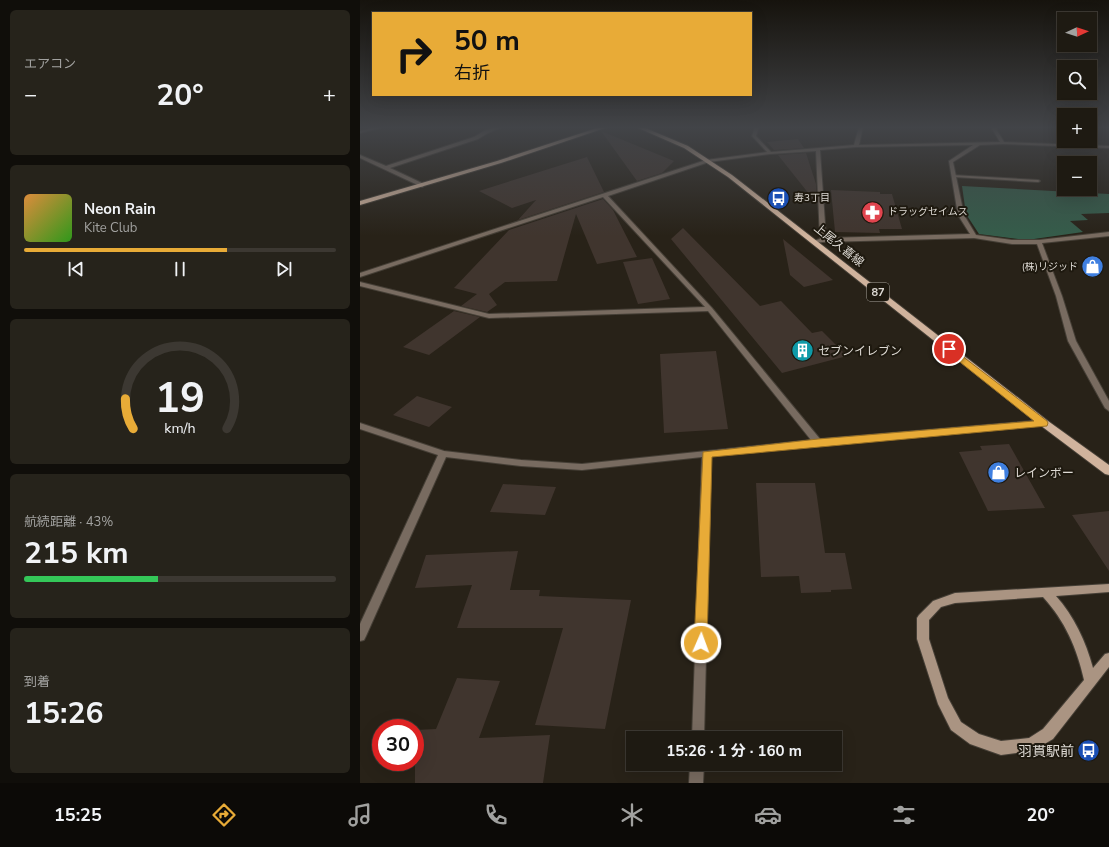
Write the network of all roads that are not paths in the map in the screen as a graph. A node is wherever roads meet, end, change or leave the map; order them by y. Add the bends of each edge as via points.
1 (376, 164) edge
2 (399, 164) edge
3 (492, 164) edge
4 (701, 164) edge
5 (712, 164) edge
6 (818, 164) edge
7 (952, 164) edge
8 (386, 168) junction
9 (954, 176) junction
10 (1038, 181) dead end
11 (422, 185) junction
12 (605, 196) junction
13 (360, 203) edge
14 (1109, 234) edge
15 (974, 236) junction
16 (819, 241) junction
17 (1039, 242) junction
18 (360, 275) edge
19 (360, 284) edge
20 (710, 309) junction
21 (1109, 408) edge
22 (1044, 423) junction
23 (360, 426) edge
24 (818, 442) junction
25 (443, 454) junction
26 (707, 454) junction
27 (1109, 471) edge
28 (1109, 588) edge
29 (1045, 592) junction
30 (360, 636) edge
31 (1109, 658) edge
32 (1090, 680) junction
33 (698, 731) edge
34 (697, 771) edge
35 (696, 783) edge

1 - 8 street
2 - 8 street
3 - 11 main road
4 - 12 street
5 - 16 main road, 上尾久喜線 / 87
6 - 16 street
7 - 9 street
8 - 11 street
9 - 10 street
9 - 15 street via 961,215
11 - 13 main road
12 - 18 street
12 - 20 street
14 - 17 street
15 - 16 street
15 - 17 street via 1012,242
16 - 22 main road, 上尾久喜線 / 87
17 - 21 street via 1072,341
19 - 20 street via 489,316
20 - 24 street
22 - 24 street
22 - 27 main road, 上尾久喜線 / 87
23 - 25 street
24 - 26 street
25 - 26 street via 582,467
25 - 30 street
26 - 33 street
28 - 29 street
29 - 32 street via 1055,602 1079,638
29 - 32 street via 955,598 937,604 923,618 923,639 946,707 956,726 975,739 1001,748 1031,744 1048,734
31 - 32 street
34 - 35 street

